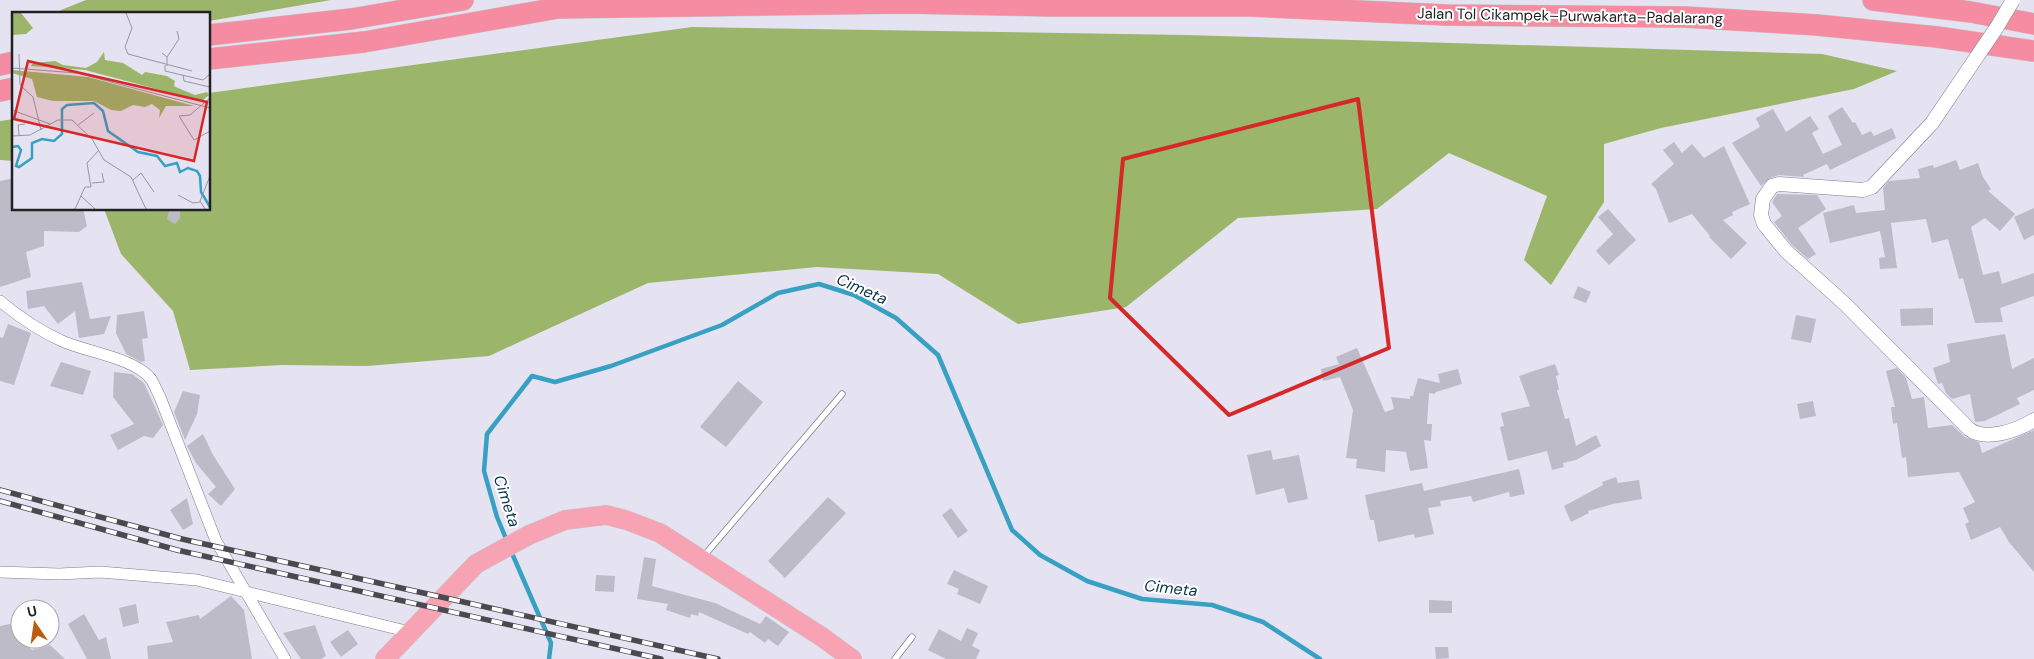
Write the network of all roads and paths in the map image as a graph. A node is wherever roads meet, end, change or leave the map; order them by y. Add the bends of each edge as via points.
1 (463, 0) edge
2 (1873, 0) edge
3 (2013, 0) edge
4 (2034, 24) edge
5 (210, 35) edge
6 (2034, 51) edge
7 (210, 59) edge
8 (0, 302) edge
9 (842, 394) dead end
10 (2034, 420) edge
11 (702, 558) junction
12 (0, 572) edge
13 (245, 592) junction
14 (410, 632) junction
15 (912, 636) dead end
16 (285, 659) edge
17 (385, 659) edge
18 (852, 659) edge
19 (895, 659) edge

1 - 5 highway via 351,19
2 - 4 highway
3 - 10 street, bridge via 1932,122 1881,181 1868,189 1779,184 1772,186 1763,199 1761,215 1764,224 1786,251 1845,304 1968,429 1980,434 1996,433
6 - 7 highway, Jalan Tol Cikampek–Purwakarta–Padalarang via 1827,26 1684,17 1446,15 1251,6 904,3 558,8 364,42
8 - 13 street via 22,319 63,342 118,360 151,379 216,541
9 - 11 lane
11 - 14 highway via 660,532 626,520 606,516 565,520 528,535 476,564
11 - 18 highway
12 - 13 street via 141,575 197,580
13 - 14 street
13 - 16 street
14 - 17 highway
15 - 19 lane

